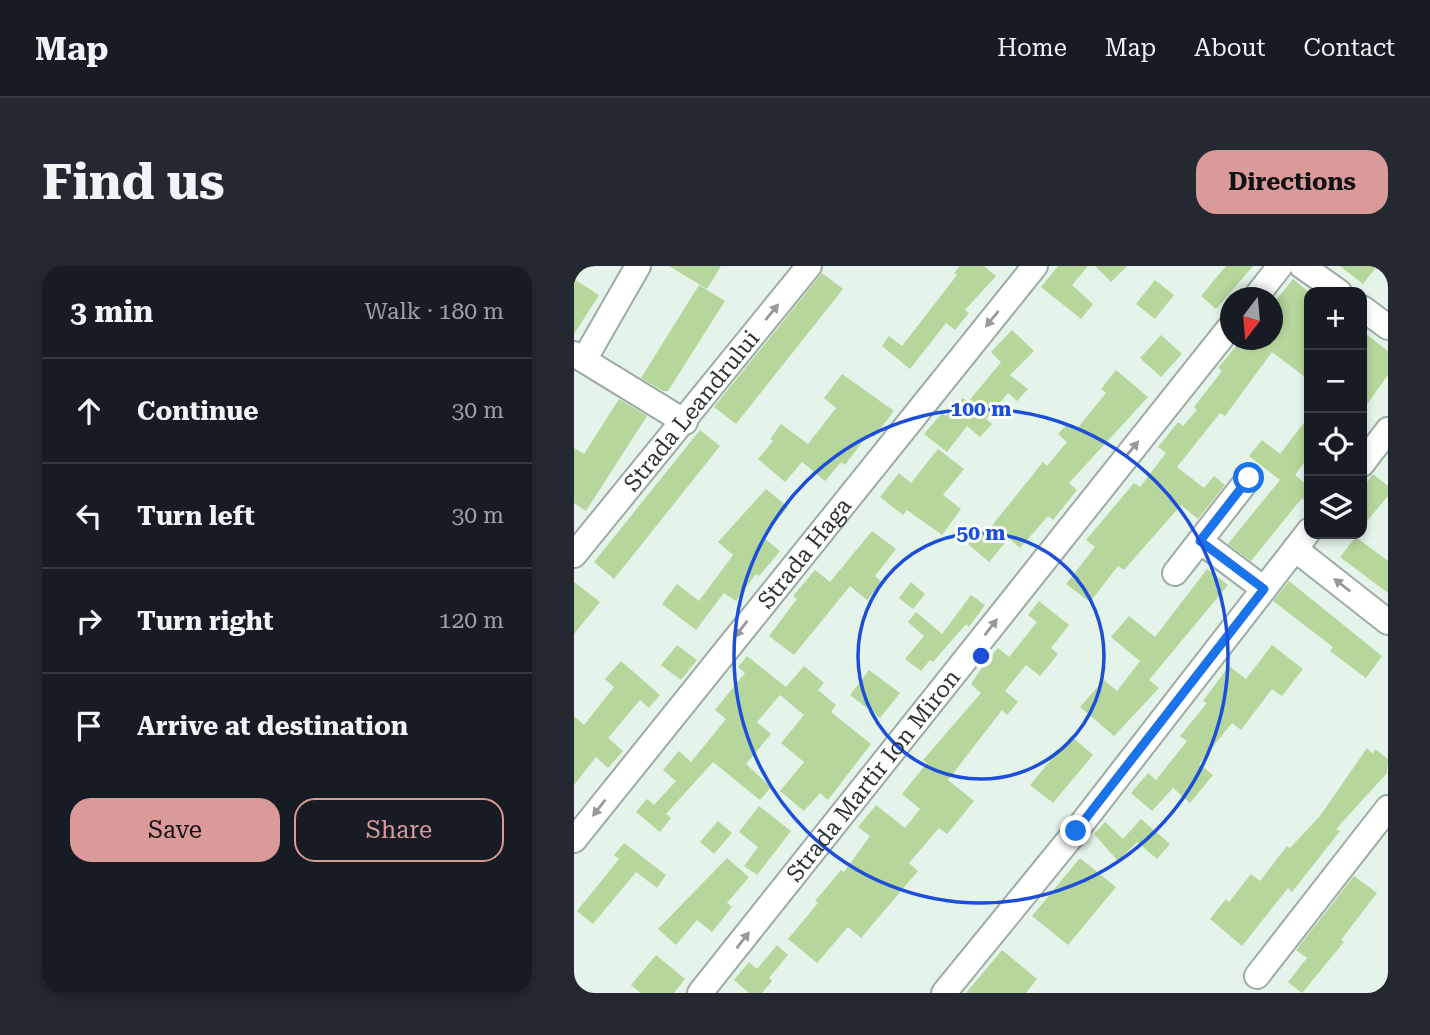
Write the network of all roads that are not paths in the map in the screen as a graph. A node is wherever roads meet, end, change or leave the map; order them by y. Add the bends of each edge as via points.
1 (638, 266) edge
2 (809, 266) edge
3 (1035, 266) edge
4 (1280, 266) edge
5 (1301, 266) edge
6 (1264, 287) edge
7 (1332, 287) edge
8 (1367, 312) edge
9 (1388, 327) edge
10 (1220, 340) edge
11 (579, 357) edge
12 (685, 422) junction
13 (1388, 430) edge
14 (1367, 457) edge
15 (1249, 478) dead end
16 (1302, 540) edge
17 (1200, 541) junction
18 (574, 555) edge
19 (1175, 573) dead end
20 (1264, 589) junction
21 (1387, 620) edge
22 (1388, 808) edge
23 (574, 840) edge
24 (1257, 976) dead end
25 (700, 993) edge
26 (944, 993) edge

1 - 11 street
12 -> 2 street, Strada Leandrului
3 -> 23 street, Strada Haga
4 - 6 street
5 - 7 street
8 - 9 street
25 -> 10 street, Strada Martir Ion Miron
11 - 12 street
12 - 18 street, Strada Leandrului
13 - 14 street
15 - 17 street
16 - 20 street
21 -> 16 street
17 - 19 street
17 - 20 street
20 - 26 street
22 - 24 street

